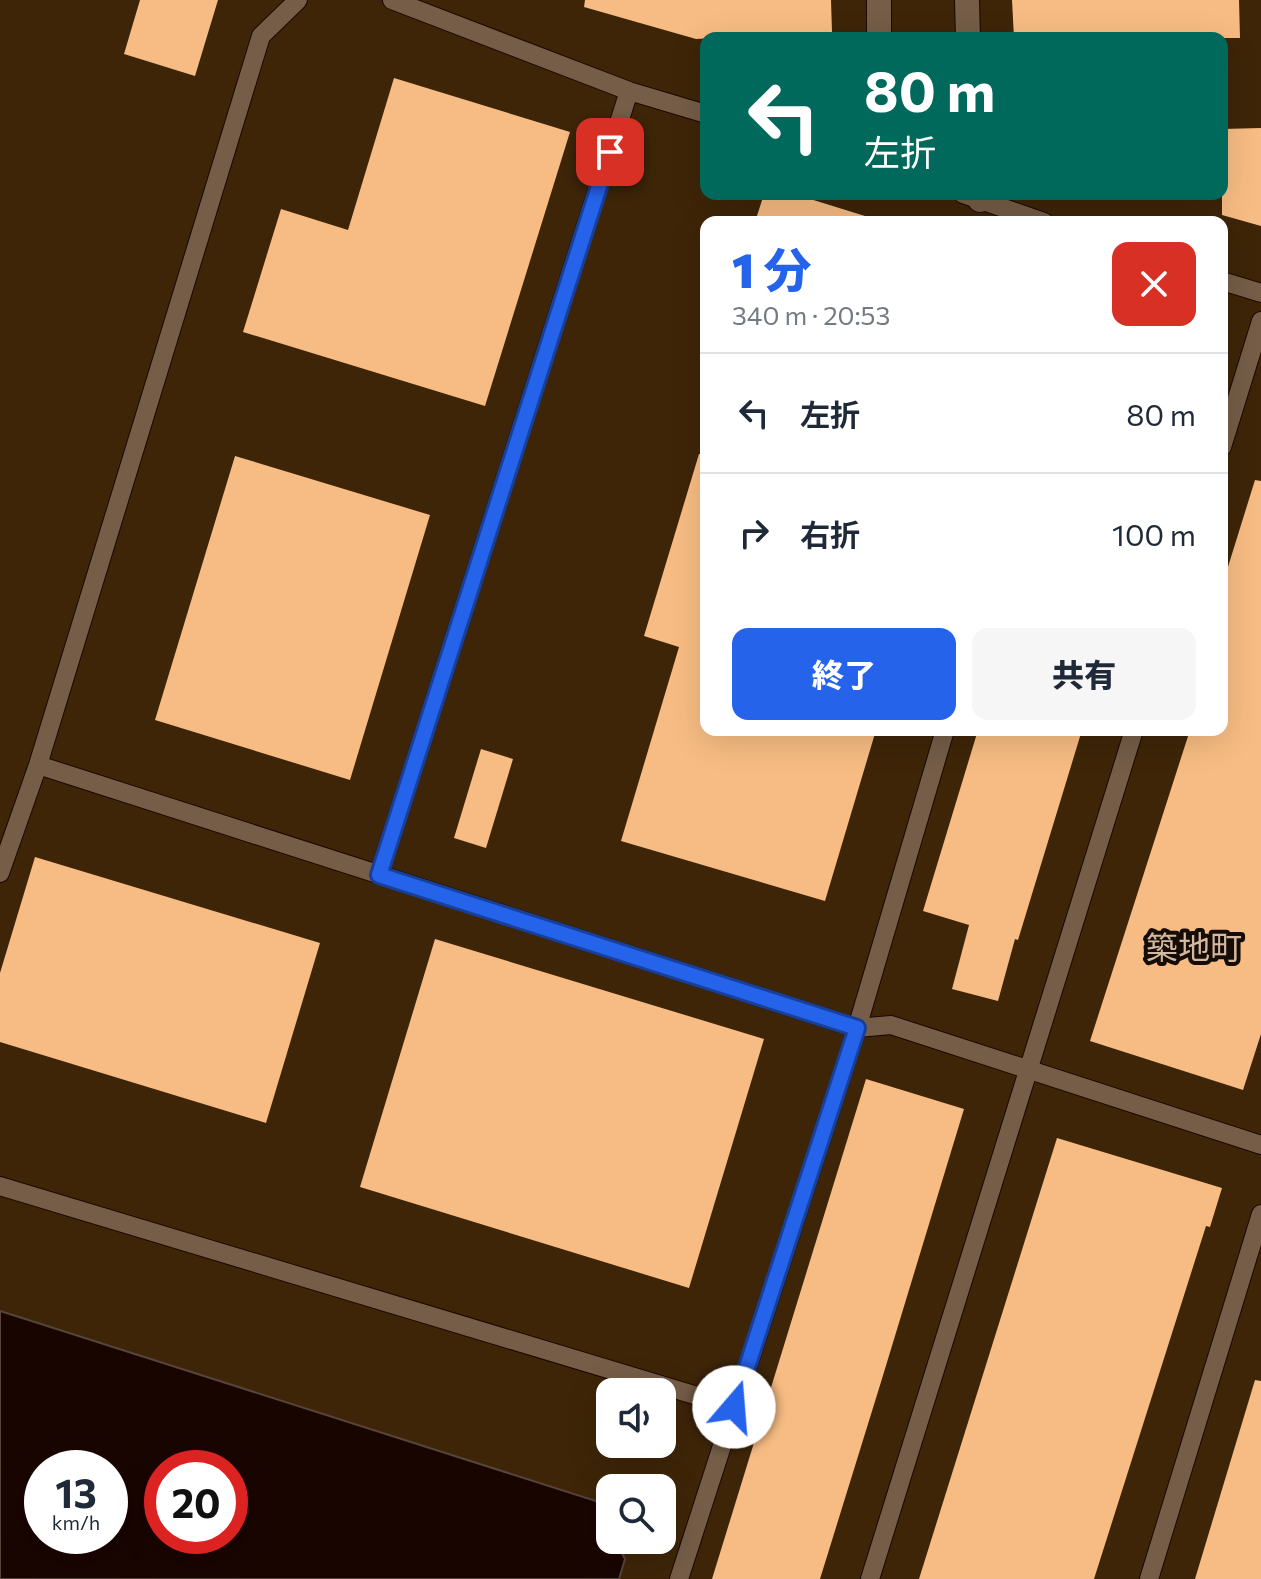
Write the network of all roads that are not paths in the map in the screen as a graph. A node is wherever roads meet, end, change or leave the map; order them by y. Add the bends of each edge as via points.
1 (298, 0) edge
2 (392, 0) edge
3 (879, 0) edge
4 (967, 0) edge
5 (879, 32) edge
6 (968, 32) edge
7 (629, 91) junction
8 (700, 112) edge
9 (985, 200) edge
10 (1028, 216) edge
11 (1228, 283) edge
12 (1261, 293) edge
13 (1261, 321) edge
14 (1228, 428) edge
15 (943, 736) edge
16 (1132, 736) edge
17 (38, 765) junction
18 (0, 873) edge
19 (379, 875) junction
20 (857, 1028) junction
21 (1029, 1070) junction
22 (1261, 1145) edge
23 (0, 1186) edge
24 (1261, 1214) edge
25 (734, 1407) junction
26 (679, 1579) edge
27 (870, 1579) edge
28 (1149, 1579) edge

1 - 17 lane via 261,36
2 - 7 lane
3 - 5 street
4 - 6 street
7 - 8 lane
7 - 19 lane
9 - 10 lane
11 - 12 lane
13 - 14 lane
15 - 20 lane
16 - 21 lane
17 - 18 lane
17 - 19 lane
19 - 20 lane
20 - 21 lane via 891,1025
20 - 25 lane
21 - 22 lane
21 - 27 lane
23 - 25 lane
24 - 28 lane
25 - 26 lane

